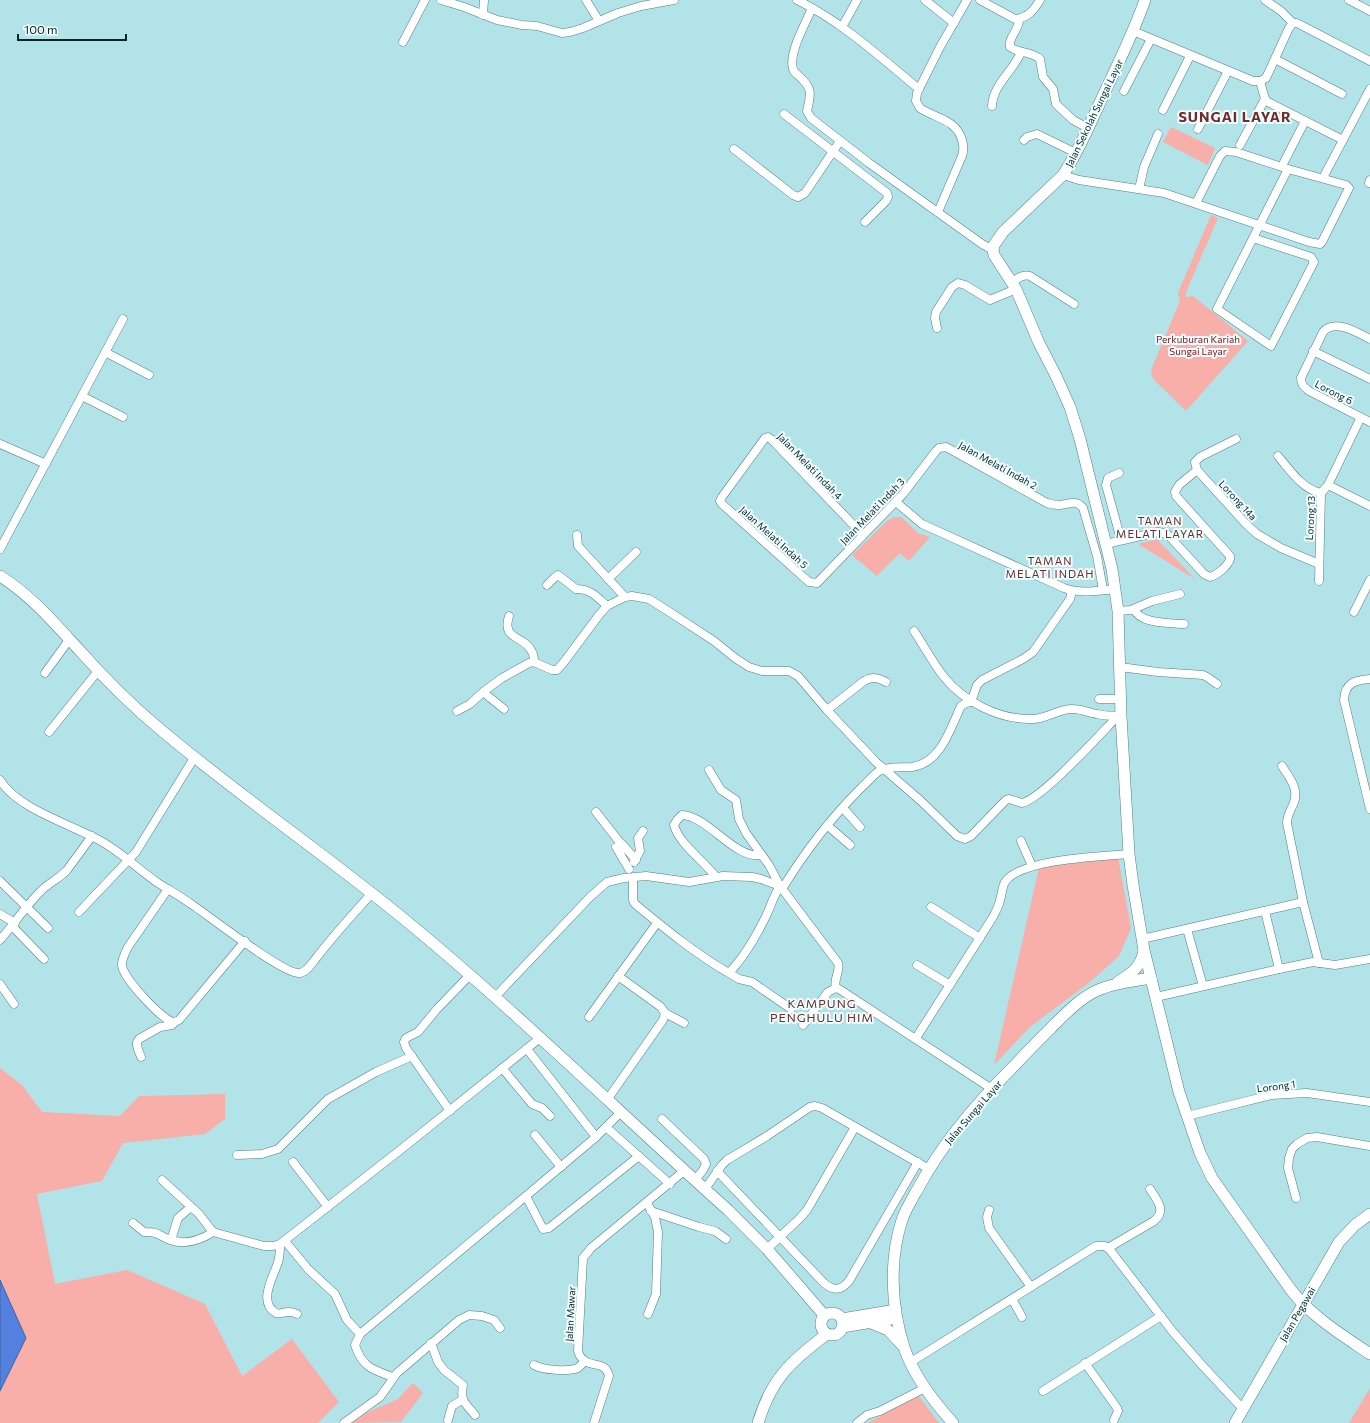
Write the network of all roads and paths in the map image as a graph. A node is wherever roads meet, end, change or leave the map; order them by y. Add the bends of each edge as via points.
1 (425, 0) edge
2 (441, 0) edge
3 (484, 0) edge
4 (586, 0) edge
5 (674, 0) edge
6 (797, 0) edge
7 (857, 0) edge
8 (925, 0) edge
9 (967, 0) edge
10 (980, 0) edge
11 (1040, 0) edge
12 (1145, 0) edge
13 (1265, 0) edge
14 (1349, 0) edge
15 (1367, 6) edge
16 (812, 8) junction
17 (483, 15) junction
18 (1019, 19) junction
19 (599, 21) junction
20 (954, 23) junction
21 (1293, 23) junction
22 (842, 27) junction
23 (1133, 31) junction
24 (1151, 40) junction
25 (403, 42) dead end
26 (1021, 52) junction
27 (1190, 56) junction
28 (1275, 59) junction
29 (1370, 61) edge
30 (1228, 71) junction
31 (1260, 81) junction
32 (919, 88) junction
33 (1370, 89) edge
34 (1124, 91) dead end
35 (1342, 94) dead end
36 (1265, 99) junction
37 (992, 106) dead end
38 (1163, 110) dead end
39 (784, 114) dead end
40 (1305, 121) junction
41 (1088, 128) junction
42 (1198, 129) dead end
43 (1158, 134) dead end
44 (1024, 140) dead end
45 (1343, 140) junction
46 (840, 141) junction
47 (1240, 145) dead end
48 (734, 149) dead end
49 (832, 152) junction
50 (1076, 153) junction
51 (869, 163) junction
52 (1286, 165) junction
53 (883, 173) junction
54 (862, 174) junction
55 (1063, 174) junction
56 (1325, 174) dead end
57 (875, 184) junction
58 (1139, 189) junction
59 (1196, 203) junction
60 (938, 212) junction
61 (865, 222) dead end
62 (1259, 225) junction
63 (1252, 238) junction
64 (993, 250) junction
65 (1014, 286) junction
66 (1074, 304) dead end
67 (123, 318) dead end
68 (937, 328) dead end
69 (1370, 339) edge
70 (1313, 351) junction
71 (105, 352) junction
72 (148, 375) dead end
73 (1370, 379) edge
74 (82, 396) junction
75 (123, 417) dead end
76 (1361, 417) junction
77 (1370, 422) edge
78 (1236, 439) dead end
79 (0, 444) edge
80 (939, 448) joint
81 (1278, 456) dead end
82 (46, 464) junction
83 (1197, 470) junction
84 (1118, 473) dead end
85 (1328, 485) junction
86 (1320, 493) junction
87 (896, 502) junction
88 (722, 504) joint
89 (1370, 506) edge
90 (577, 535) dead end
91 (863, 535) junction
92 (1121, 540) junction
93 (1106, 544) junction
94 (0, 549) edge
95 (636, 552) dead end
96 (1319, 564) junction
97 (0, 576) edge
98 (608, 579) junction
99 (1370, 580) edge
100 (1319, 581) dead end
101 (814, 584) joint
102 (546, 586) dead end
103 (1115, 589) junction
104 (1103, 590) junction
105 (1072, 591) junction
106 (1180, 594) dead end
107 (624, 597) junction
108 (607, 606) junction
109 (1134, 609) junction
110 (1118, 611) junction
111 (1354, 612) dead end
112 (509, 616) dead end
113 (1184, 624) dead end
114 (914, 631) dead end
115 (69, 640) junction
116 (534, 662) junction
117 (1120, 667) junction
118 (98, 671) junction
119 (44, 673) dead end
120 (1370, 679) edge
121 (886, 682) dead end
122 (1217, 684) dead end
123 (483, 692) junction
124 (1099, 699) dead end
125 (1121, 699) junction
126 (971, 702) junction
127 (504, 709) dead end
128 (827, 710) junction
129 (457, 711) dead end
130 (1119, 716) junction
131 (49, 732) dead end
132 (194, 758) junction
133 (1282, 766) dead end
134 (884, 769) junction
135 (709, 770) dead end
136 (0, 780) edge
137 (843, 808) junction
138 (1370, 809) edge
139 (596, 812) dead end
140 (828, 826) junction
141 (860, 827) dead end
142 (643, 831) dead end
143 (92, 836) junction
144 (1021, 841) dead end
145 (621, 844) junction
146 (850, 845) dead end
147 (1129, 854) junction
148 (761, 855) junction
149 (129, 860) junction
150 (636, 860) junction
151 (1032, 866) junction
152 (631, 874) junction
153 (716, 877) junction
154 (0, 881) edge
155 (781, 887) junction
156 (168, 889) junction
157 (372, 893) junction
158 (1303, 902) junction
159 (931, 907) dead end
160 (27, 908) junction
161 (1264, 911) junction
162 (79, 912) dead end
163 (0, 914) edge
164 (657, 923) junction
165 (13, 925) junction
166 (48, 928) dead end
167 (1187, 929) junction
168 (980, 938) junction
169 (1142, 939) junction
170 (0, 940) edge
171 (245, 942) junction
172 (1144, 950) junction
173 (44, 959) dead end
174 (1370, 959) edge
175 (1319, 963) junction
176 (916, 965) dead end
177 (1279, 969) junction
178 (729, 973) junction
179 (470, 975) junction
180 (618, 976) junction
181 (1151, 978) junction
182 (0, 984) edge
183 (1116, 984) junction
184 (950, 985) junction
185 (1203, 986) junction
186 (836, 988) junction
187 (495, 997) junction
188 (1156, 997) junction
189 (14, 1004) dead end
190 (791, 1009) dead end
191 (664, 1012) junction
192 (589, 1017) dead end
193 (175, 1022) junction
194 (684, 1023) dead end
195 (803, 1025) dead end
196 (540, 1038) junction
197 (916, 1038) junction
198 (527, 1049) junction
199 (409, 1053) junction
200 (141, 1057) dead end
201 (502, 1068) junction
202 (992, 1089) junction
203 (607, 1100) junction
204 (1370, 1102) edge
205 (450, 1111) junction
206 (620, 1113) junction
207 (550, 1116) dead end
208 (1187, 1116) junction
209 (662, 1119) dead end
210 (606, 1127) junction
211 (855, 1127) junction
212 (535, 1135) dead end
213 (596, 1136) junction
214 (1370, 1146) edge
215 (237, 1155) dead end
216 (639, 1156) junction
217 (293, 1162) dead end
218 (918, 1162) junction
219 (561, 1167) junction
220 (929, 1169) junction
221 (684, 1171) junction
222 (717, 1172) junction
223 (162, 1180) dead end
224 (695, 1180) junction
225 (670, 1184) junction
226 (705, 1189) junction
227 (1150, 1189) dead end
228 (526, 1196) junction
229 (1296, 1198) dead end
230 (191, 1207) junction
231 (328, 1207) junction
232 (649, 1207) junction
233 (989, 1210) dead end
234 (1370, 1214) edge
235 (133, 1223) dead end
236 (213, 1232) junction
237 (779, 1237) junction
238 (726, 1239) dead end
239 (172, 1240) junction
240 (282, 1242) junction
241 (1108, 1248) junction
242 (767, 1249) junction
243 (1031, 1287) junction
244 (894, 1290) junction
245 (1012, 1299) junction
246 (1303, 1304) junction
247 (297, 1314) dead end
248 (648, 1314) dead end
249 (896, 1314) junction
250 (824, 1315) junction
251 (1161, 1316) junction
252 (1022, 1317) dead end
253 (871, 1318) junction
254 (842, 1323) junction
255 (500, 1328) dead end
256 (360, 1334) junction
257 (827, 1334) junction
258 (431, 1343) junction
259 (905, 1349) junction
260 (1370, 1354) edge
261 (585, 1361) junction
262 (911, 1362) junction
263 (1085, 1363) junction
264 (534, 1365) dead end
265 (393, 1377) junction
266 (925, 1388) junction
267 (1043, 1391) dead end
268 (462, 1400) junction
269 (1243, 1409) junction
270 (475, 1415) dead end
271 (448, 1420) dead end
272 (1114, 1420) dead end
273 (344, 1423) edge
274 (594, 1423) edge
275 (758, 1423) edge
276 (857, 1423) edge
277 (953, 1423) edge
278 (1235, 1423) edge

1 - 25 street
2 - 17 street
3 - 17 street
4 - 19 street
5 - 19 street via 641,6
6 - 16 street
7 - 22 street
8 - 20 street
9 - 20 street
10 - 18 street
11 - 18 street via 1031,14
12 - 23 street, Jalan Sekolah Sungai Layar
13 - 21 street
14 - 15 street
16 - 22 street
16 - 46 street via 794,48 793,70 810,88 807,111 811,118
17 - 19 street via 562,33
18 - 26 street via 1019,25 1009,45
20 - 32 street
21 - 28 street
21 - 29 street
22 - 32 street
23 - 24 street
23 - 41 street, Jalan Sekolah Sungai Layar
24 - 27 street
24 - 34 street
26 - 37 street via 996,90
26 - 41 street via 1030,53 1040,59 1043,77 1053,89 1056,104 1072,120
27 - 30 street
27 - 38 street
28 - 31 street via 1266,78
28 - 35 street
30 - 31 street
30 - 42 street
31 - 36 street
32 - 60 street via 916,97 918,106 954,126 963,143 962,156
33 - 45 street
36 - 40 street
36 - 47 street
39 - 49 street
40 - 45 street
40 - 52 street
41 - 50 street, Jalan Sekolah Sungai Layar
43 - 58 street via 1144,166
44 - 50 street via 1037,134
45 - 56 street
46 - 49 street
46 - 51 street
48 - 49 street via 793,196 798,197 805,193
49 - 54 street
50 - 55 street, Jalan Sekolah Sungai Layar
51 - 53 street
51 - 54 street
52 - 59 street via 1225,151
52 - 62 street
52 - 62 street via 1346,184 1349,188 1320,244
53 - 57 street
53 - 60 street
54 - 57 street
55 - 58 street via 1079,180
55 - 64 street, Jalan Sekolah Sungai Layar via 1003,232
57 - 61 street via 887,193 888,197
58 - 59 street via 1164,193
59 - 62 street
60 - 64 street
62 - 63 street
63 - 63 street via 1217,309 1271,346 1314,262 1311,257
64 - 65 street
65 - 66 street via 1020,276 1030,276
65 - 68 street via 990,300 958,283 952,287 936,312
65 - 93 street via 1076,424
67 - 71 street
69 - 70 street, Lorong 6 via 1338,326 1325,330
70 - 73 street
70 - 76 street, Lorong 6 via 1301,378 1304,388
71 - 72 street
71 - 74 street
74 - 75 street
74 - 82 street
76 - 77 street, Lorong 6
76 - 85 street, Lorong 13
78 - 83 street via 1200,457 1195,462
79 - 82 street
80 - 87 street, Jalan Melati Indah 3
80 - 104 street, Jalan Melati Indah 2 via 949,449 1047,503 1079,503 1083,508 1097,556
81 - 86 street via 1303,484
82 - 94 street
83 - 92 street via 1179,485 1175,492 1176,496 1230,556 1228,564 1210,577 1204,574 1167,534 1158,532
83 - 96 street, Lorong 14a via 1257,534 1281,548
84 - 92 street via 1108,478 1106,485
85 - 86 street, Lorong 13
85 - 89 street
86 - 96 street, Lorong 13
87 - 91 street, Jalan Melati Indah 3
87 - 105 street via 922,524
88 - 91 street, Jalan Melati Indah 4 via 722,497 768,437
88 - 101 street, Jalan Melati Indah 5
90 - 98 street via 578,546
91 - 101 street, Jalan Melati Indah 3
92 - 93 street
93 - 103 street
95 - 98 street
96 - 100 street, Lorong 13
97 - 115 street via 23,592
98 - 107 street
99 - 111 street
102 - 108 street via 558,575 572,587 592,593
103 - 104 street
103 - 110 street
104 - 105 street
105 - 126 street via 1070,598 1033,652 982,680 977,685
106 - 109 street via 1152,601
107 - 108 street
107 - 128 street via 640,597 657,603 749,667 762,671 794,672
108 - 116 street via 560,667 552,670
109 - 110 street
109 - 113 street via 1136,614 1143,618
110 - 117 street
112 - 116 street via 507,629 529,648
114 - 126 street via 945,679
115 - 118 street
115 - 119 street
116 - 123 street via 502,678
117 - 122 street via 1203,675
117 - 125 street
118 - 131 street
118 - 132 street via 139,712
120 - 138 street via 1354,682 1347,688 1344,696
121 - 128 street via 870,678
123 - 127 street
123 - 129 street via 470,704
124 - 125 street
125 - 130 street
126 - 130 street via 1002,715 1021,719 1044,717 1070,709
126 - 134 street via 962,706 941,746 925,763
128 - 134 street
130 - 134 street via 1032,799 1022,803 1006,800 965,839 957,836 922,801
130 - 147 street
132 - 149 street via 145,839
132 - 157 street
133 - 158 street via 1296,790 1295,800 1287,819
134 - 137 street via 875,774
135 - 148 street via 721,790 736,800 737,812 744,829
136 - 143 street via 10,792 34,808
137 - 140 street
137 - 141 street
139 - 145 street
140 - 146 street
140 - 155 street
142 - 150 street via 638,838 640,851
143 - 149 street
143 - 160 street via 62,875 44,888
144 - 151 street
145 - 150 street
145 - 152 street via 616,848
147 - 151 street
147 - 169 street
148 - 153 street via 737,848 700,822 682,815 674,825 676,832
148 - 155 street
149 - 156 street
149 - 162 street
150 - 152 street
151 - 168 street via 1016,872 1006,881 998,907
152 - 153 street via 691,882
152 - 164 street via 635,904
152 - 187 street via 612,880 601,887
153 - 155 street via 752,877
154 - 160 street
155 - 178 street via 775,892 766,916 751,943
155 - 186 street via 838,963
156 - 171 street
156 - 193 street via 128,947 122,966 136,989 161,1015
157 - 171 street via 303,973 298,974 284,969
157 - 179 street
158 - 161 street
158 - 175 street
159 - 168 street
160 - 165 street
160 - 166 street
161 - 167 street
161 - 177 street
163 - 165 street
164 - 178 street
164 - 180 street
165 - 170 street
165 - 173 street
167 - 169 street
167 - 185 street
168 - 184 street
169 - 172 street
171 - 193 street
172 - 181 street
172 - 183 street via 1139,966
174 - 175 street via 1335,965
175 - 177 street
176 - 184 street
177 - 185 street
178 - 190 street via 752,982
179 - 187 street
179 - 199 street via 418,1032 406,1038 404,1042
180 - 191 street via 661,1006
180 - 192 street
181 - 183 street, Jalan Sungai Layar
181 - 188 street
182 - 189 street
183 - 202 street, Jalan Sungai Layar via 1082,999
184 - 197 street
185 - 188 street
186 - 195 street via 828,992
186 - 197 street
187 - 196 street
188 - 208 street
191 - 194 street
191 - 203 street via 663,1020
193 - 200 street via 160,1027 137,1041 136,1046
196 - 198 street
196 - 203 street
197 - 202 street
198 - 201 street
198 - 213 street
199 - 205 street
199 - 215 street via 328,1099 278,1149 262,1154
201 - 205 street
201 - 207 street via 532,1104 542,1108
202 - 220 street, Jalan Sungai Layar via 954,1132
203 - 206 street
204 - 208 street, Lorong 1 via 1307,1093 1278,1094
205 - 231 street
206 - 210 street
206 - 221 street
208 - 246 street via 1200,1154 1217,1187
209 - 224 street via 704,1159 706,1164
210 - 213 street
210 - 216 street
211 - 218 street
211 - 222 street via 819,1106 810,1107 727,1160
211 - 237 street via 807,1210
212 - 219 street
213 - 219 street
214 - 229 street via 1317,1137 1307,1138 1297,1144 1292,1150 1288,1168
216 - 225 street
216 - 228 street via 549,1228 543,1229
217 - 231 street
218 - 220 street
218 - 237 street via 849,1281 843,1287 829,1287
219 - 228 street
220 - 244 street, Jalan Sungai Layar via 903,1219 896,1247
221 - 224 street
221 - 225 street
222 - 226 street
222 - 237 street
223 - 230 street
224 - 226 street
225 - 232 street
226 - 242 street
227 - 241 street via 1161,1208 1159,1215
228 - 256 street
230 - 236 street
230 - 239 street via 178,1218
231 - 240 street
232 - 238 street via 715,1231
232 - 248 street via 656,1220 658,1232 656,1294
232 - 261 street, Jalan Mawar via 591,1248 583,1258 578,1351
233 - 243 street via 989,1228
234 - 246 street, Jalan Pegawai via 1339,1242
235 - 239 street via 144,1232 155,1232
236 - 239 street via 196,1241
236 - 240 street via 264,1246
237 - 242 street
240 - 247 street via 268,1290 268,1303 277,1313 288,1311
240 - 256 street via 335,1294 347,1320
241 - 243 street via 1096,1246
241 - 251 street
242 - 250 street
243 - 245 street
244 - 249 street, Jalan Sungai Layar
244 - 253 street
245 - 252 street
245 - 262 street
246 - 260 street
246 - 269 street, Jalan Pegawai
249 - 253 street
249 - 259 street, Jalan Sungai Layar
250 - 254 street via 834,1312 838,1314
250 - 257 street via 820,1324
251 - 263 street
251 - 269 street
253 - 254 street
253 - 259 street via 888,1330
254 - 257 street via 840,1332
255 - 258 street via 494,1320 469,1315
256 - 265 street via 355,1345 362,1360 370,1368
257 - 275 street via 794,1361 775,1382
258 - 265 street
258 - 268 street via 444,1370 463,1385
259 - 262 street, Jalan Sungai Layar
261 - 264 street via 573,1369 545,1369
261 - 274 street via 606,1368 609,1376
262 - 266 street, Jalan Sungai Layar
263 - 267 street
263 - 272 street via 1118,1411
265 - 273 street via 380,1397
266 - 276 street
266 - 277 street, Jalan Sungai Layar
268 - 270 street
268 - 271 street via 452,1406
269 - 278 street, Jalan Pegawai

